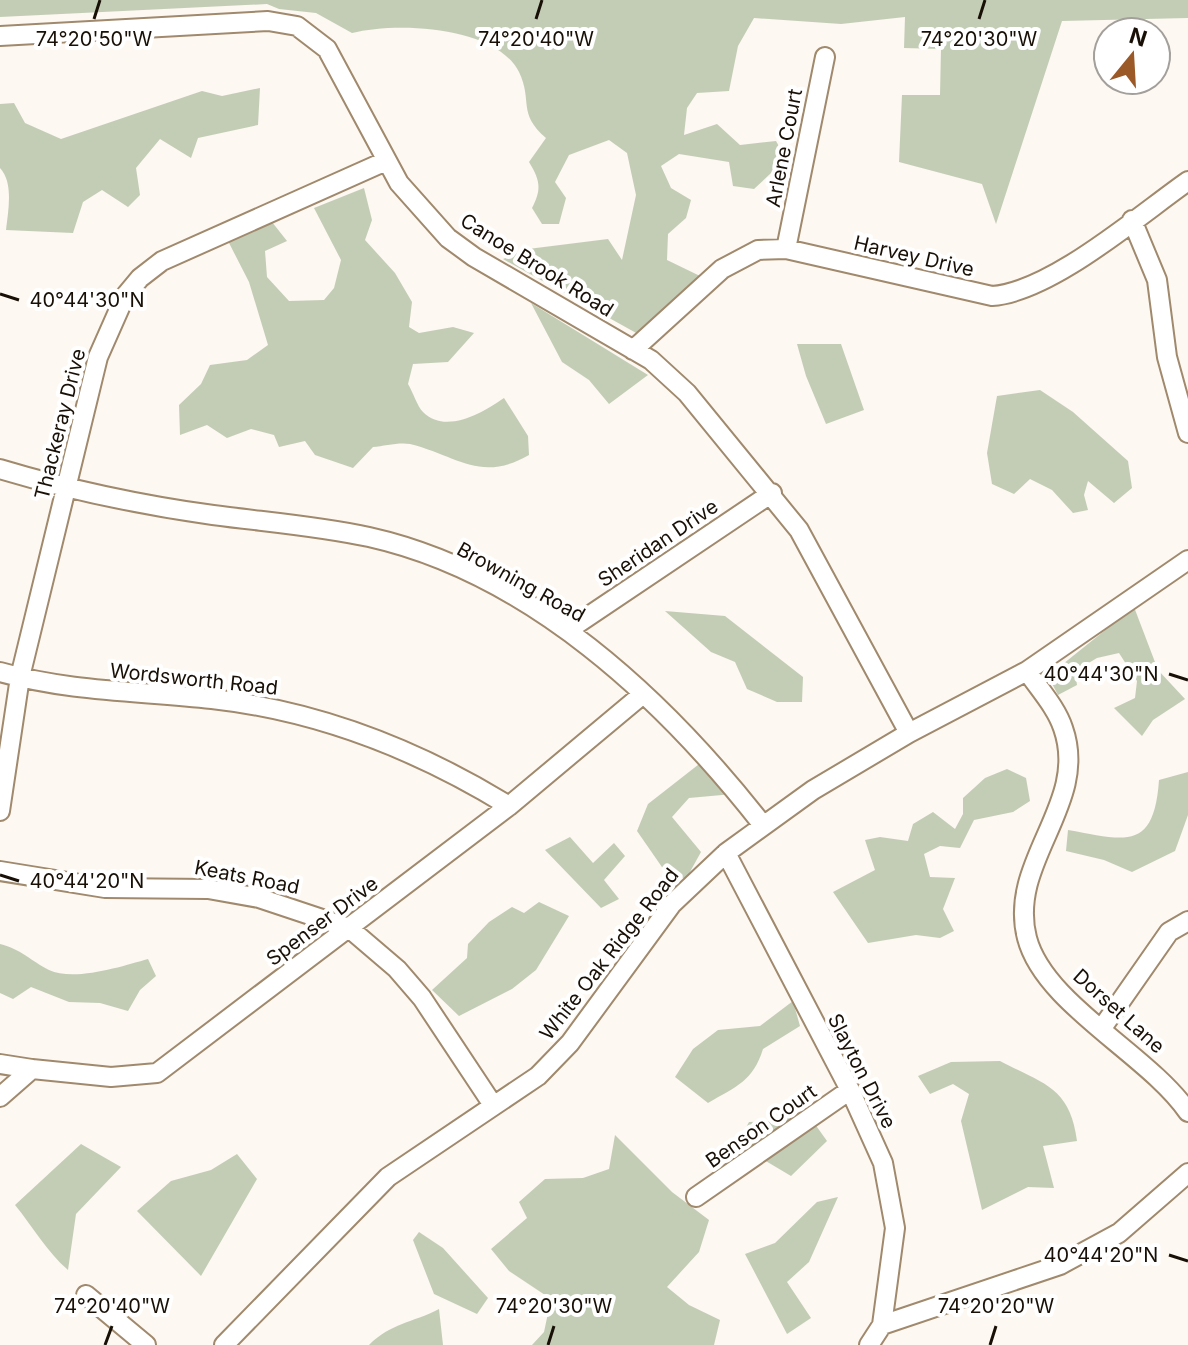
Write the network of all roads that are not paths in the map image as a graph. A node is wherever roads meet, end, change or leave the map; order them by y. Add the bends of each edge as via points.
1 (0, 36) edge
2 (825, 57) dead end
3 (386, 161) junction
4 (1188, 181) edge
5 (1132, 220) junction
6 (786, 249) junction
7 (633, 350) junction
8 (1188, 433) edge
9 (0, 469) edge
10 (66, 487) junction
11 (772, 493) junction
12 (1188, 560) edge
13 (568, 630) junction
14 (1027, 671) junction
15 (0, 672) edge
16 (20, 677) junction
17 (643, 694) junction
18 (909, 733) junction
19 (509, 806) junction
20 (0, 811) edge
21 (762, 824) junction
22 (726, 853) junction
23 (0, 871) edge
24 (1188, 921) edge
25 (349, 928) junction
26 (1102, 1028) junction
27 (0, 1064) edge
28 (32, 1069) junction
29 (850, 1090) junction
30 (0, 1097) edge
31 (493, 1105) junction
32 (1188, 1112) edge
33 (1188, 1173) edge
34 (696, 1197) dead end
35 (86, 1295) dead end
36 (882, 1325) junction
37 (872, 1344) edge
38 (146, 1345) edge
39 (224, 1345) edge

1 - 3 street, Canoe Brook Road via 268,21 297,26 327,49
2 - 6 street, Arlene Court
3 - 7 street, Canoe Brook Road via 448,238
3 - 10 street, Thackeray Drive via 162,261 140,278 112,320 98,357
4 - 5 street, Harvey Drive
5 - 6 street, Harvey Drive via 1048,279 1010,295 992,296
5 - 8 street via 1157,280 1167,357
6 - 7 street, Harvey Drive via 758,250 722,269
7 - 11 street, Canoe Brook Road via 687,393
9 - 10 street, Browning Road
10 - 13 street, Browning Road via 123,501 370,537 460,569
10 - 16 street, Thackeray Drive
11 - 13 street, Sheridan Drive
11 - 18 street, Canoe Brook Road via 818,561
12 - 14 street, White Oak Ridge Road
13 - 17 street, Browning Road
14 - 18 street, White Oak Ridge Road
14 - 26 street, Dorset Lane via 1060,719 1070,755 1069,779 1026,883 1027,939 1067,999
15 - 16 street, Wordsworth Road
16 - 19 street, Wordsworth Road via 281,710 349,728 414,754
16 - 20 street, Thackeray Drive
17 - 19 street, Spenser Drive
17 - 21 street, Browning Road via 695,742
18 - 21 street, White Oak Ridge Road
19 - 25 street, Spenser Drive
21 - 22 street, White Oak Ridge Road
22 - 29 street, Slayton Drive
22 - 31 street, White Oak Ridge Road via 672,904 570,1043 538,1076
23 - 25 street, Keats Road via 105,888 208,889 259,898
24 - 26 street via 1169,932
25 - 28 street, Spenser Drive via 157,1073 111,1077
25 - 31 street, Keats Road via 422,998
26 - 32 street, Dorset Lane via 1158,1075
27 - 28 street, Spenser Drive
28 - 30 street
29 - 34 street, Benson Court
29 - 36 street, Slayton Drive via 883,1163 893,1213
31 - 39 street, White Oak Ridge Road via 388,1177
33 - 36 street via 1119,1233 1060,1265
35 - 38 street
36 - 37 street

